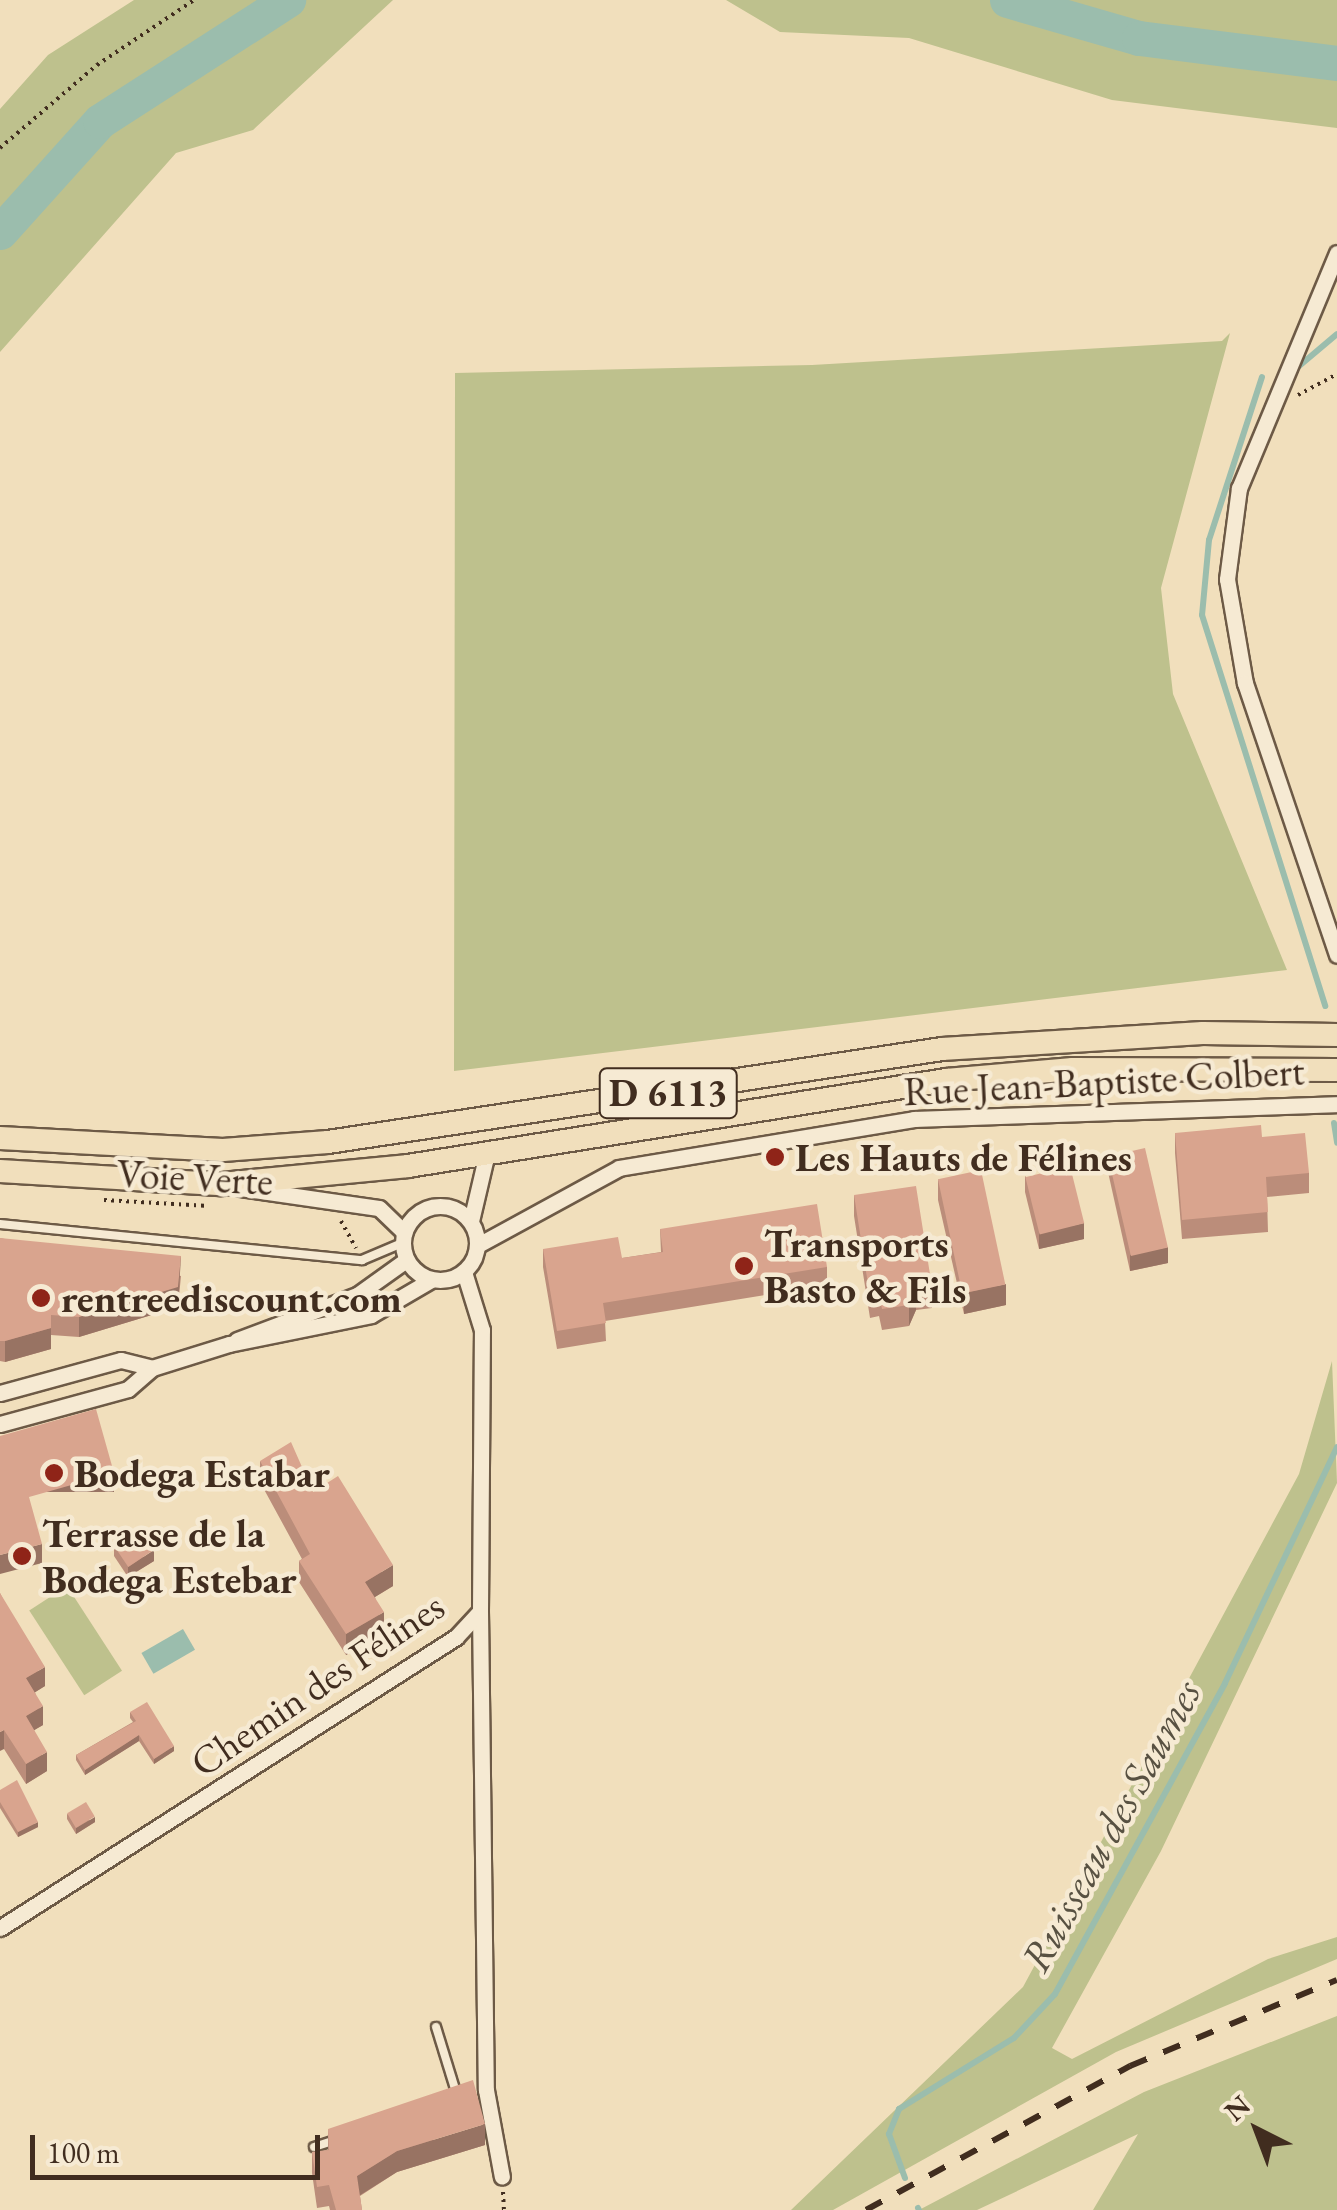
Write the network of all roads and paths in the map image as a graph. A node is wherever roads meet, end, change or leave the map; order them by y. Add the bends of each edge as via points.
1 (194, 0) edge
2 (0, 148) edge
3 (1337, 253) edge
4 (1337, 374) edge
5 (1264, 416) junction
6 (1337, 955) edge
7 (1337, 1035) edge
8 (1337, 1070) edge
9 (1337, 1104) edge
10 (0, 1138) edge
11 (487, 1152) junction
12 (0, 1172) edge
13 (223, 1195) junction
14 (86, 1198) dead end
15 (324, 1216) dead end
16 (470, 1221) junction
17 (0, 1224) edge
18 (403, 1237) junction
19 (478, 1245) junction
20 (362, 1260) junction
21 (406, 1260) junction
22 (464, 1272) junction
23 (431, 1280) junction
24 (229, 1344) junction
25 (152, 1368) junction
26 (0, 1393) edge
27 (0, 1424) edge
28 (480, 1610) junction
29 (0, 1928) edge
30 (436, 2027) dead end
31 (486, 2090) junction
32 (458, 2097) junction
33 (440, 2103) edge
34 (350, 2135) edge
35 (314, 2147) edge
36 (502, 2177) dead end

1 - 2 path via 97,65
3 - 5 street
4 - 5 path
5 - 6 street via 1239,488 1227,578 1250,699
7 - 10 main road, D 6113 via 1203,1032 942,1049 293,1144
8 - 11 main road, D 6113 via 1073,1069 946,1080
9 - 19 street, Rue Jean-Baptiste Colbert via 1035,1109 712,1152 619,1168
11 - 13 main road, D 6113
11 - 16 street
12 - 13 main road, D 6113
13 - 14 path, Voie Verte
13 - 18 street via 379,1208
15 - 20 path, Voie Verte via 340,1218
16 - 18 street via 431,1206
16 - 19 street
17 - 20 lane
18 - 20 lane
18 - 21 street
19 - 22 street
21 - 23 street
21 - 24 street via 357,1295
22 - 23 street
22 - 28 street, Chemin des Félines via 482,1330
23 - 24 street via 371,1315
24 - 25 street
25 - 26 street via 121,1360
25 - 27 street via 128,1388
28 - 29 street, Chemin des Félines via 456,1637
28 - 31 street
30 - 32 lane
31 - 32 lane
31 - 36 street
32 - 33 lane
34 - 35 lane

